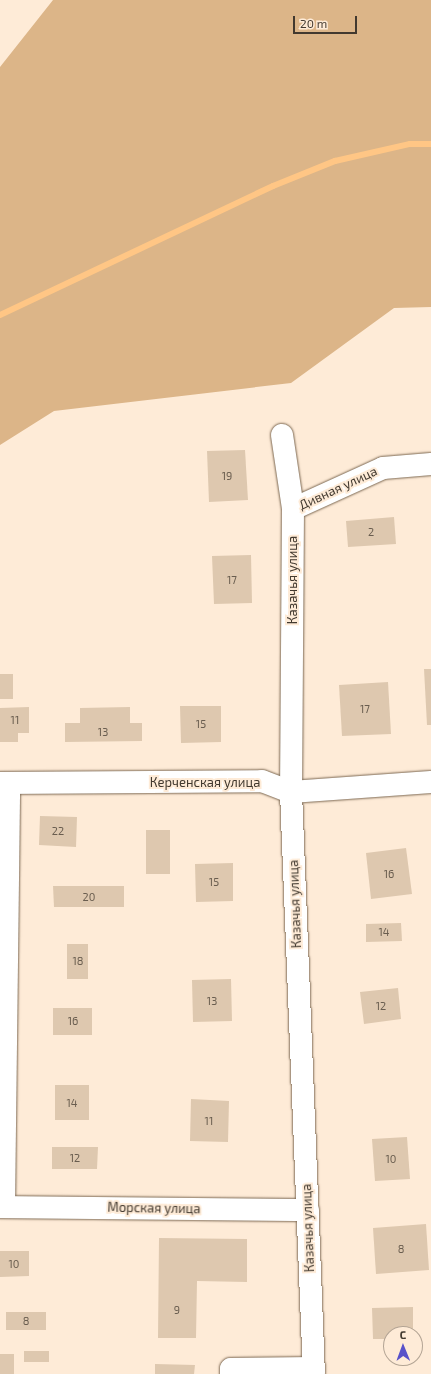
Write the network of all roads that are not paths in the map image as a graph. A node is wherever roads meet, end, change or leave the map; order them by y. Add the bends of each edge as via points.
1 (282, 435) dead end
2 (431, 464) edge
3 (293, 509) junction
4 (431, 782) edge
5 (4, 783) edge
6 (291, 792) junction
7 (2, 1207) edge
8 (308, 1210) junction
9 (314, 1371) edge
10 (231, 1374) edge

1 - 3 street, Казачья улица
2 - 3 street, Дивная улица via 383,468
3 - 6 street, Казачья улица
4 - 6 street, Керченская улица
5 - 6 street, Керченская улица via 262,781
5 - 7 street
6 - 8 street, Казачья улица
7 - 8 street, Морская улица
8 - 9 street, Казачья улица
9 - 10 street via 231,1369

